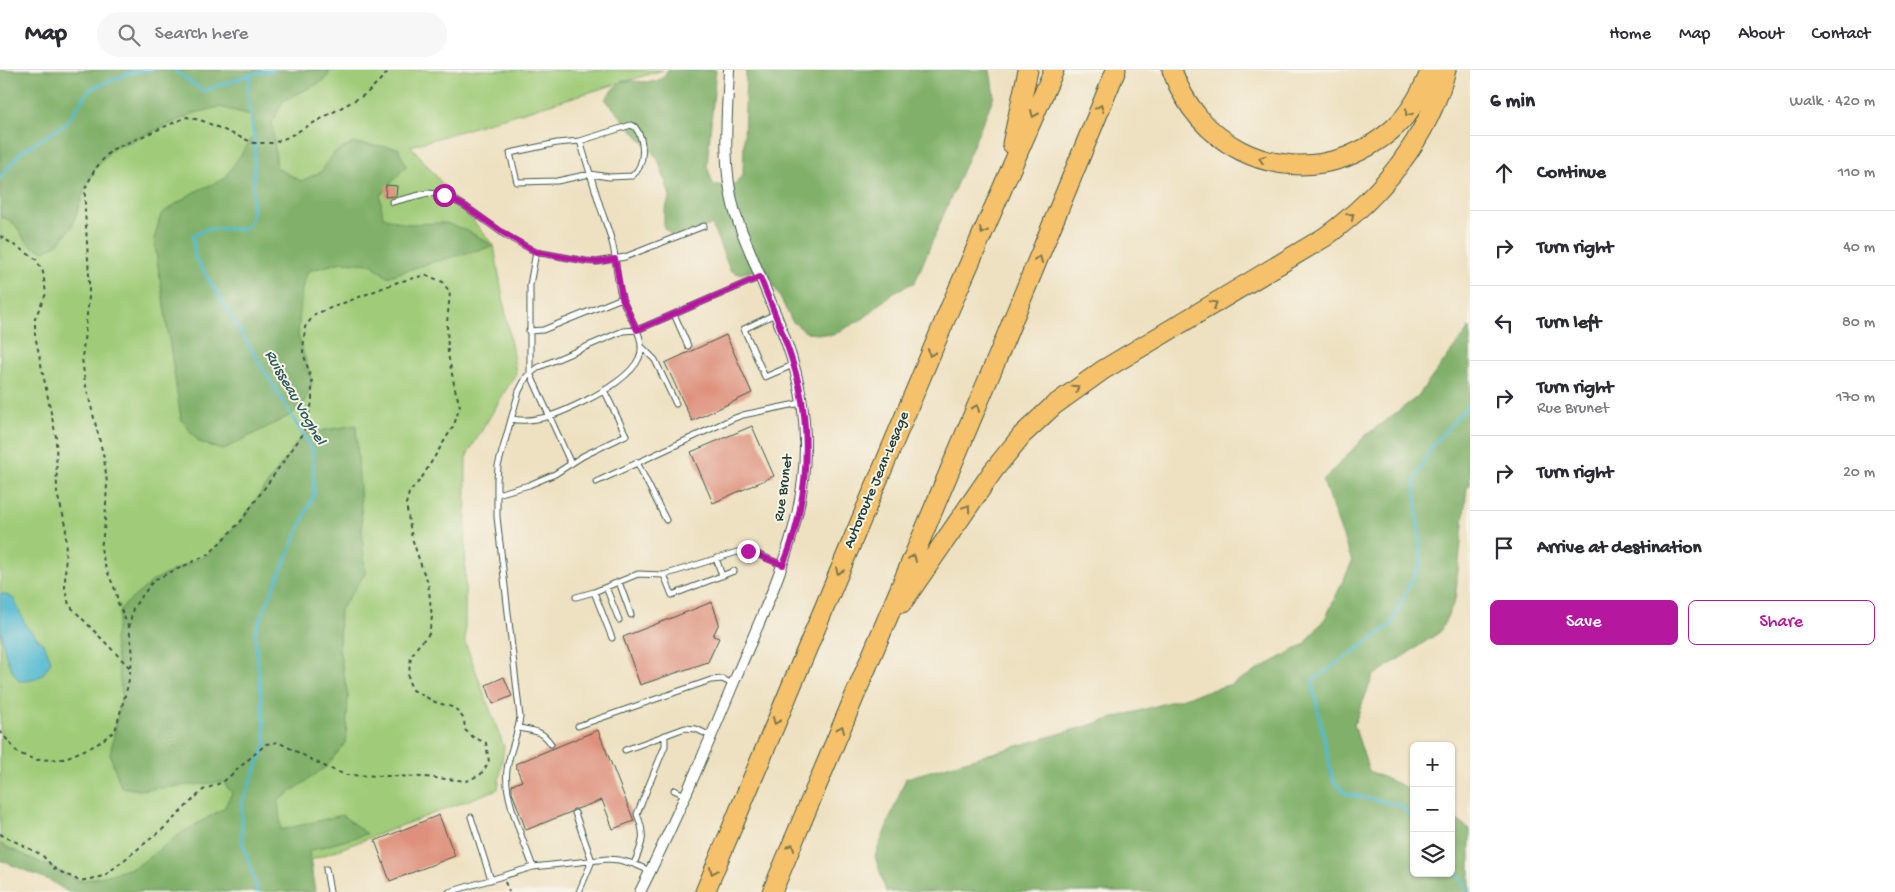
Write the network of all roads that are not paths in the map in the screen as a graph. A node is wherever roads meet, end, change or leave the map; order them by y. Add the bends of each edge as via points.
1 (729, 70) edge
2 (1028, 70) edge
3 (1054, 70) edge
4 (1116, 70) edge
5 (1172, 70) edge
6 (1431, 70) edge
7 (1446, 70) edge
8 (580, 141) junction
9 (590, 174) junction
10 (1002, 187) junction
11 (392, 202) dead end
12 (704, 226) dead end
13 (536, 252) junction
14 (615, 259) junction
15 (760, 277) junction
16 (622, 298) junction
17 (674, 314) junction
18 (775, 314) junction
19 (637, 330) junction
20 (529, 331) junction
21 (641, 346) junction
22 (688, 346) dead end
23 (793, 365) junction
24 (530, 373) junction
25 (604, 390) junction
26 (802, 403) junction
27 (676, 404) dead end
28 (549, 417) junction
29 (511, 419) junction
30 (637, 462) junction
31 (571, 464) junction
32 (596, 482) dead end
33 (496, 494) junction
34 (666, 520) dead end
35 (716, 558) junction
36 (783, 565) junction
37 (734, 571) dead end
38 (664, 575) junction
39 (722, 576) junction
40 (619, 582) junction
41 (606, 587) junction
42 (594, 592) junction
43 (576, 597) dead end
44 (631, 615) dead end
45 (618, 620) dead end
46 (880, 635) junction
47 (612, 638) dead end
48 (733, 684) junction
49 (578, 726) dead end
50 (519, 728) junction
51 (665, 735) junction
52 (711, 736) junction
53 (551, 744) dead end
54 (625, 750) dead end
55 (674, 790) dead end
56 (686, 795) junction
57 (575, 813) dead end
58 (471, 816) dead end
59 (592, 860) junction
60 (634, 864) junction
61 (533, 867) junction
62 (326, 869) dead end
63 (650, 871) junction
64 (491, 880) junction
65 (473, 885) junction
66 (330, 892) edge
67 (448, 892) edge
68 (474, 892) edge
69 (579, 892) edge
70 (640, 892) edge
71 (705, 892) edge
72 (772, 892) edge

1 - 15 street, Rue Brunet via 727,142 730,184 736,215
2 - 10 highway
3 -> 10 highway, Autoroute Jean-Lesage
46 -> 4 highway
6 -> 5 highway via 1410,110 1387,134 1363,150 1342,158 1302,165 1280,164 1232,147 1203,123 1190,107
46 -> 7 highway via 980,488 1032,425 1085,382 1325,237 1354,214 1380,189 1406,154 1426,121
8 - 9 lane
8 - 9 lane via 631,125 641,139 641,163 632,176
8 - 9 lane via 557,142 510,153 517,182 557,181
9 - 14 lane
10 -> 71 highway, Autoroute Jean-Lesage
11 - 13 lane via 428,193 444,195
12 - 14 lane
13 - 14 lane via 597,262
13 - 20 lane via 530,285
14 - 16 lane
15 - 17 lane
15 - 18 street, Rue Brunet
16 - 19 lane
16 - 20 lane via 544,330
17 - 19 lane
17 - 22 lane
18 - 23 street, Rue Brunet
18 - 23 lane via 744,329 765,377
19 - 21 lane
19 - 24 lane via 623,331
20 - 24 lane
21 - 25 lane via 636,363
21 - 27 lane via 656,360
23 - 26 street, Rue Brunet
24 - 28 lane
24 - 29 lane via 522,382
25 - 28 lane
25 - 31 lane via 626,435
26 - 30 lane via 738,417
26 - 36 street, Rue Brunet via 805,442 803,483
28 - 29 lane via 526,421
28 - 31 lane
29 - 33 lane via 498,466
30 - 32 lane
30 - 34 lane
31 - 33 lane via 530,485
33 - 50 lane via 520,704
35 - 36 lane via 748,551
35 - 38 lane
35 - 39 lane
36 - 48 street, Rue Brunet
37 - 39 lane
38 - 39 lane via 672,595
38 - 40 lane via 638,574
40 - 41 lane
40 - 44 lane
41 - 42 lane
41 - 45 lane
42 - 43 lane
42 - 47 lane
72 -> 46 highway
48 - 49 lane via 712,680
48 - 52 street, Rue Brunet
50 - 53 lane via 540,732
50 - 61 lane via 507,769 507,786
51 - 52 lane via 691,728
51 - 54 lane
51 - 60 lane via 665,746 637,811 644,838
52 - 56 street, Rue Brunet
55 - 56 lane
56 - 63 street, Rue Brunet
57 - 59 lane
58 - 64 lane
59 - 60 lane via 613,859
59 - 61 lane
59 - 69 lane
60 - 63 lane
61 - 64 lane
62 - 66 lane
63 - 70 street, Rue Brunet
64 - 65 lane
65 - 67 lane
65 - 68 lane

